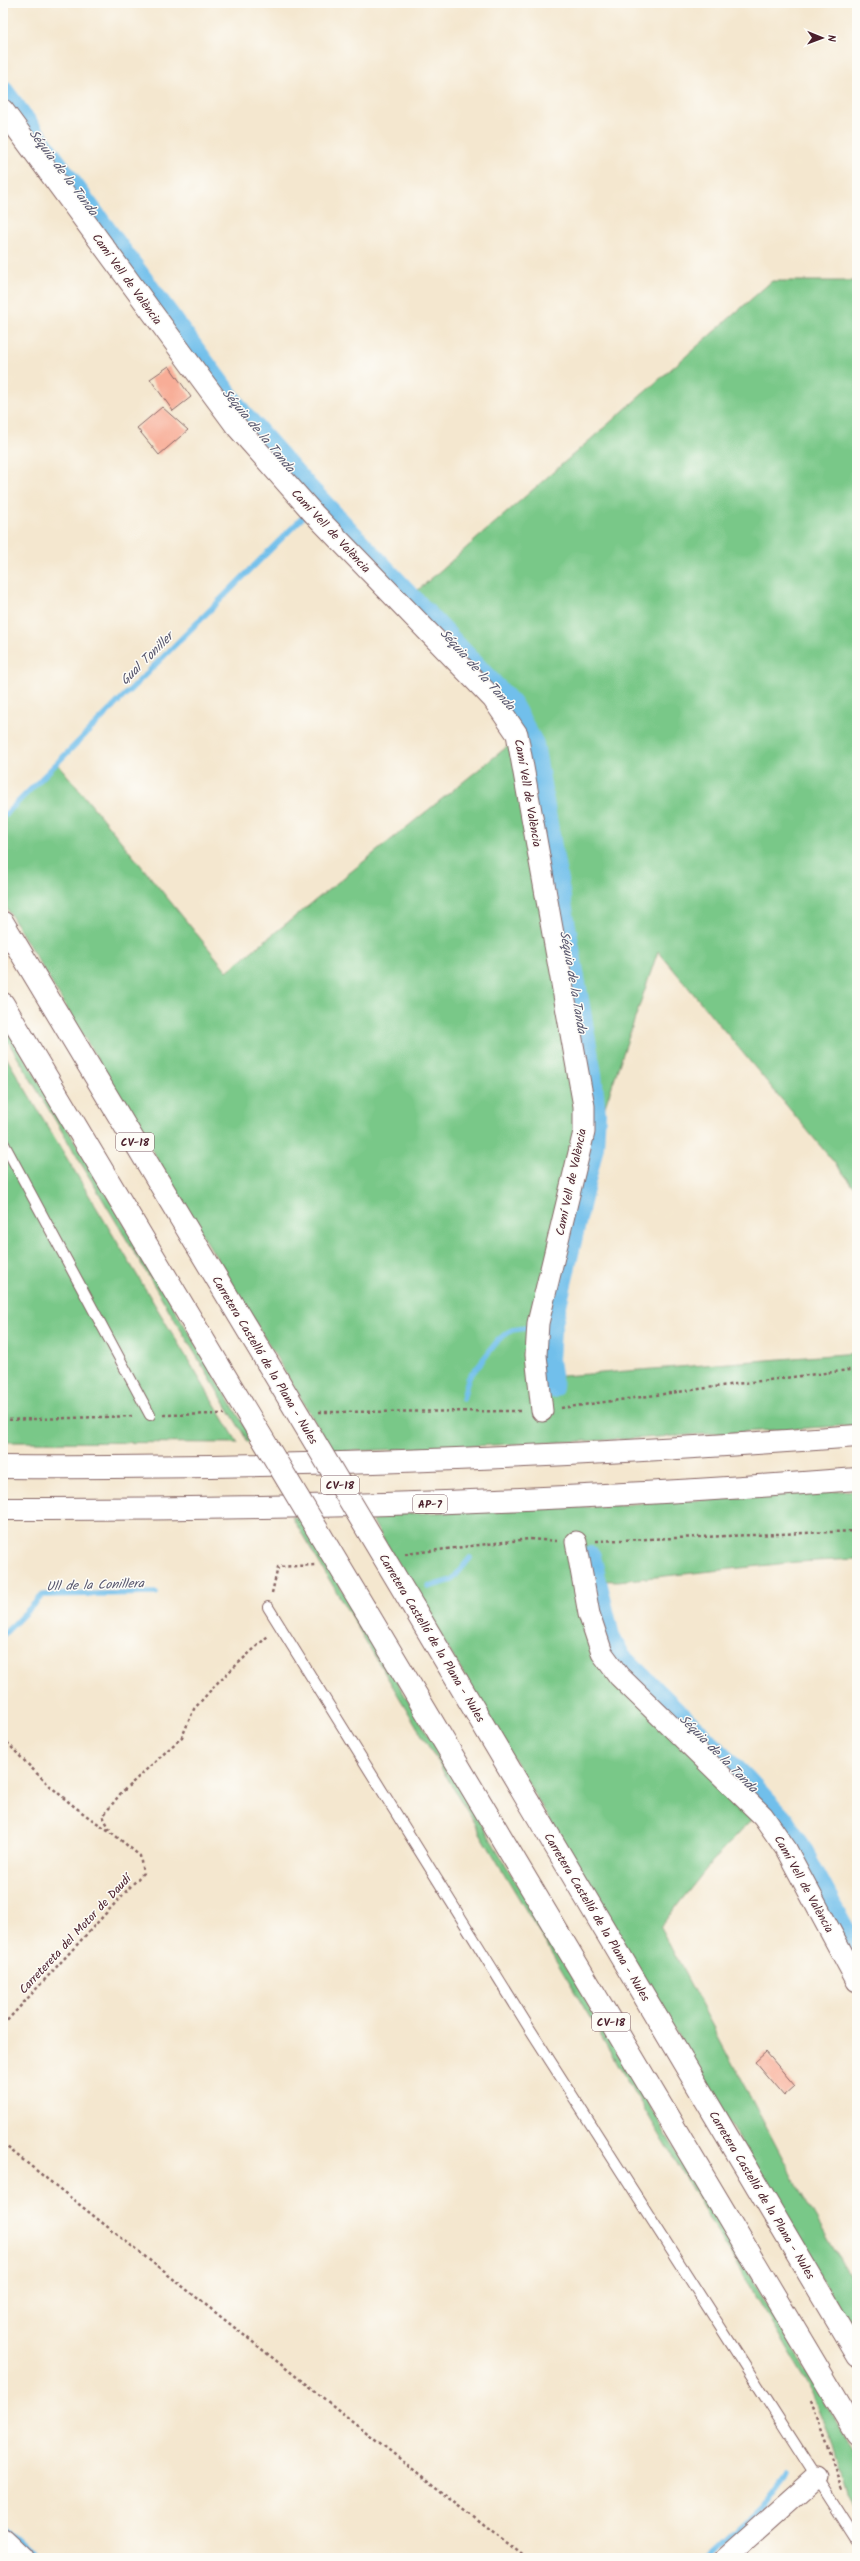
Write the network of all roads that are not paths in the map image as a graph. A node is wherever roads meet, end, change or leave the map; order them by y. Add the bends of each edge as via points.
1 (3, 110) edge
2 (3, 923) edge
3 (3, 1004) edge
4 (3, 1142) edge
5 (542, 1411) road end
6 (150, 1415) road end
7 (857, 1436) edge
8 (3, 1467) edge
9 (857, 1479) edge
10 (3, 1508) edge
11 (576, 1542) road end
12 (268, 1607) dead end
13 (857, 1981) edge
14 (857, 2355) edge
15 (857, 2434) edge
16 (816, 2477) junction
17 (3, 2540) edge
18 (857, 2541) edge
19 (22, 2558) edge
20 (725, 2558) edge

1 - 5 street, Camí Vell de València via 236,426 314,514 494,699 517,734 584,1106 584,1132 538,1323 536,1355
2 - 14 main road, Carretera Castelló de la Plana - Nules / CV-18, bridge via 414,1608
3 - 15 main road, CV-18, bridge
4 - 6 lane
7 - 8 main road via 679,1449 375,1461 98,1468
9 - 10 main road, AP-7 via 674,1493 377,1506
11 - 13 street, Camí Vell de València via 589,1614 602,1653 619,1676 763,1816 786,1849
12 - 16 lane via 528,2026
16 - 18 lane
16 - 20 street
17 - 19 street

